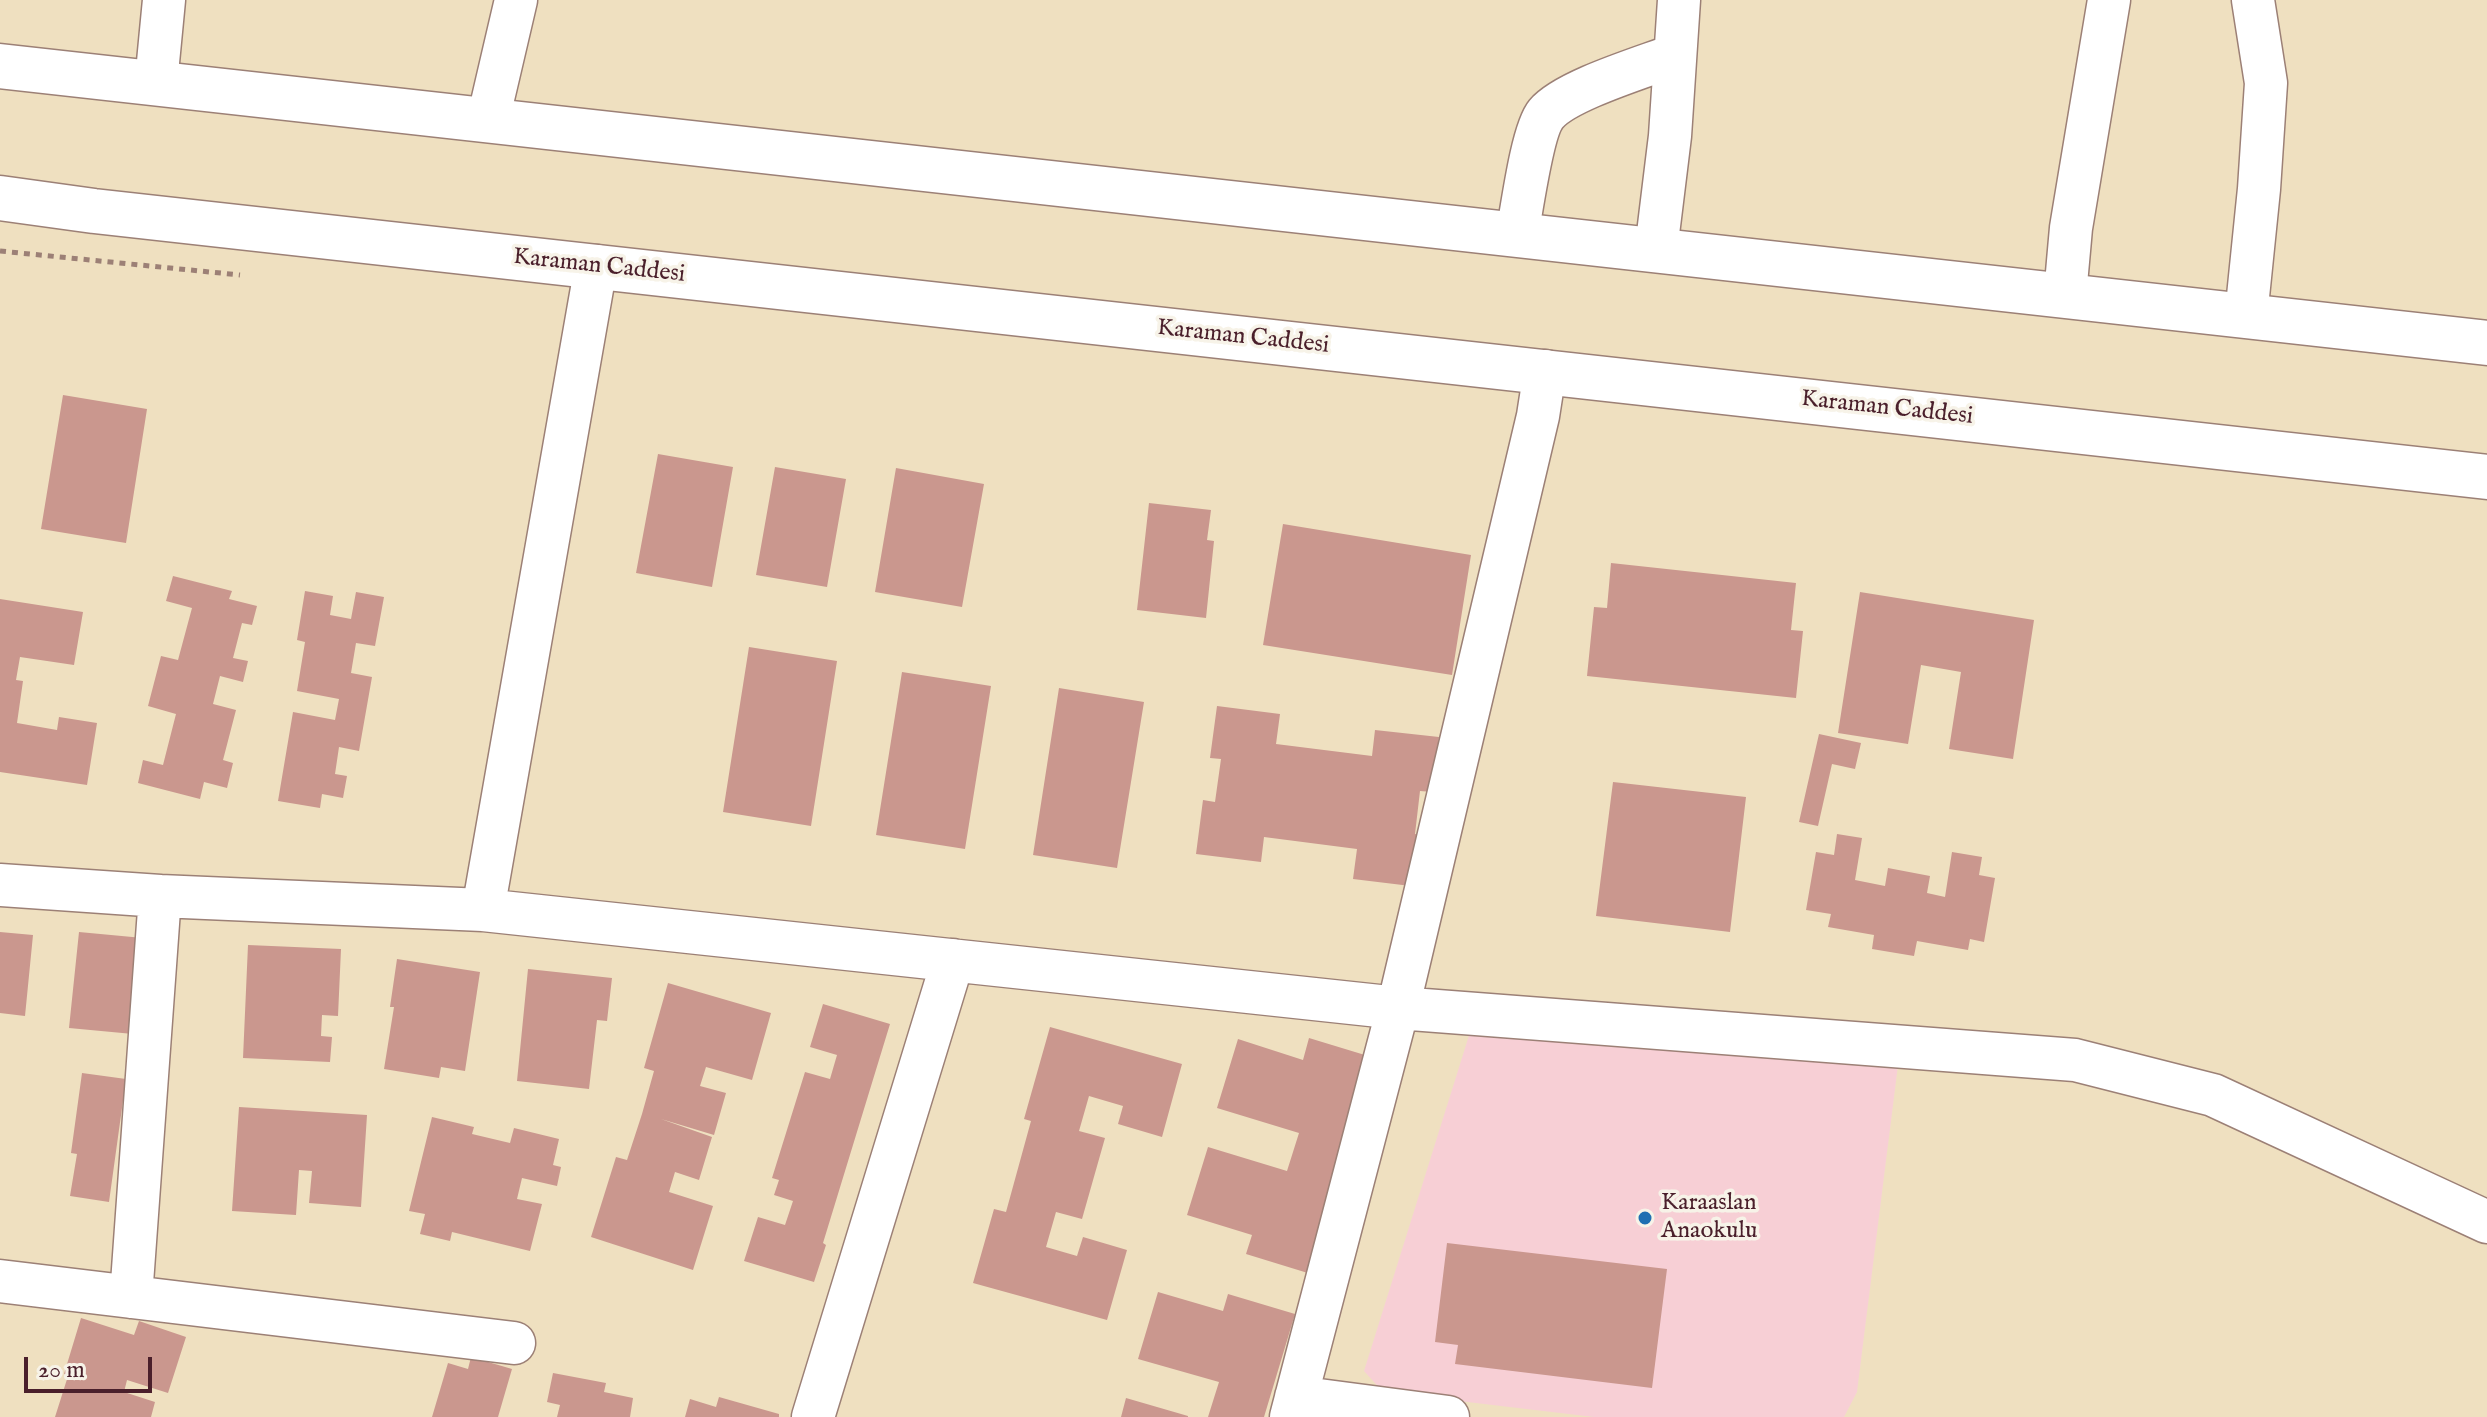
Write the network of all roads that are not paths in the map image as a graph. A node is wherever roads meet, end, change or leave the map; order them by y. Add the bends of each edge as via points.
1 (164, 0) edge
2 (516, 0) edge
3 (1679, 0) edge
4 (2109, 0) edge
5 (2253, 0) edge
6 (1675, 55) junction
7 (0, 66) edge
8 (156, 83) junction
9 (488, 120) junction
10 (0, 198) edge
11 (1517, 235) junction
12 (1656, 250) junction
13 (596, 266) junction
14 (2065, 295) junction
15 (2246, 316) junction
16 (2487, 343) edge
17 (1545, 371) junction
18 (2487, 477) edge
19 (0, 885) edge
20 (160, 896) junction
21 (483, 910) junction
22 (953, 960) junction
23 (1398, 1008) junction
24 (2487, 1222) edge
25 (0, 1281) edge
26 (131, 1297) junction
27 (514, 1343) dead end
28 (1294, 1407) edge
29 (813, 1417) edge
30 (1448, 1417) edge

1 - 8 street
2 - 9 street
3 - 6 street
4 - 14 street
5 - 15 street via 2266,83
6 - 11 street via 1567,97 1544,116
6 - 12 street
7 - 8 highway
8 - 9 highway
9 - 11 highway
10 - 13 highway, Karaman Caddesi
11 - 12 highway
12 - 14 highway
13 - 17 highway, Karaman Caddesi
13 - 21 street
14 - 15 highway
15 - 16 highway
17 - 18 highway, Karaman Caddesi
17 - 23 street
19 - 20 street
20 - 21 street
20 - 26 street
21 - 22 street
22 - 23 street
22 - 29 street
23 - 24 street via 2075,1060 2213,1095
23 - 28 street
25 - 26 street
26 - 27 street
28 - 30 street

